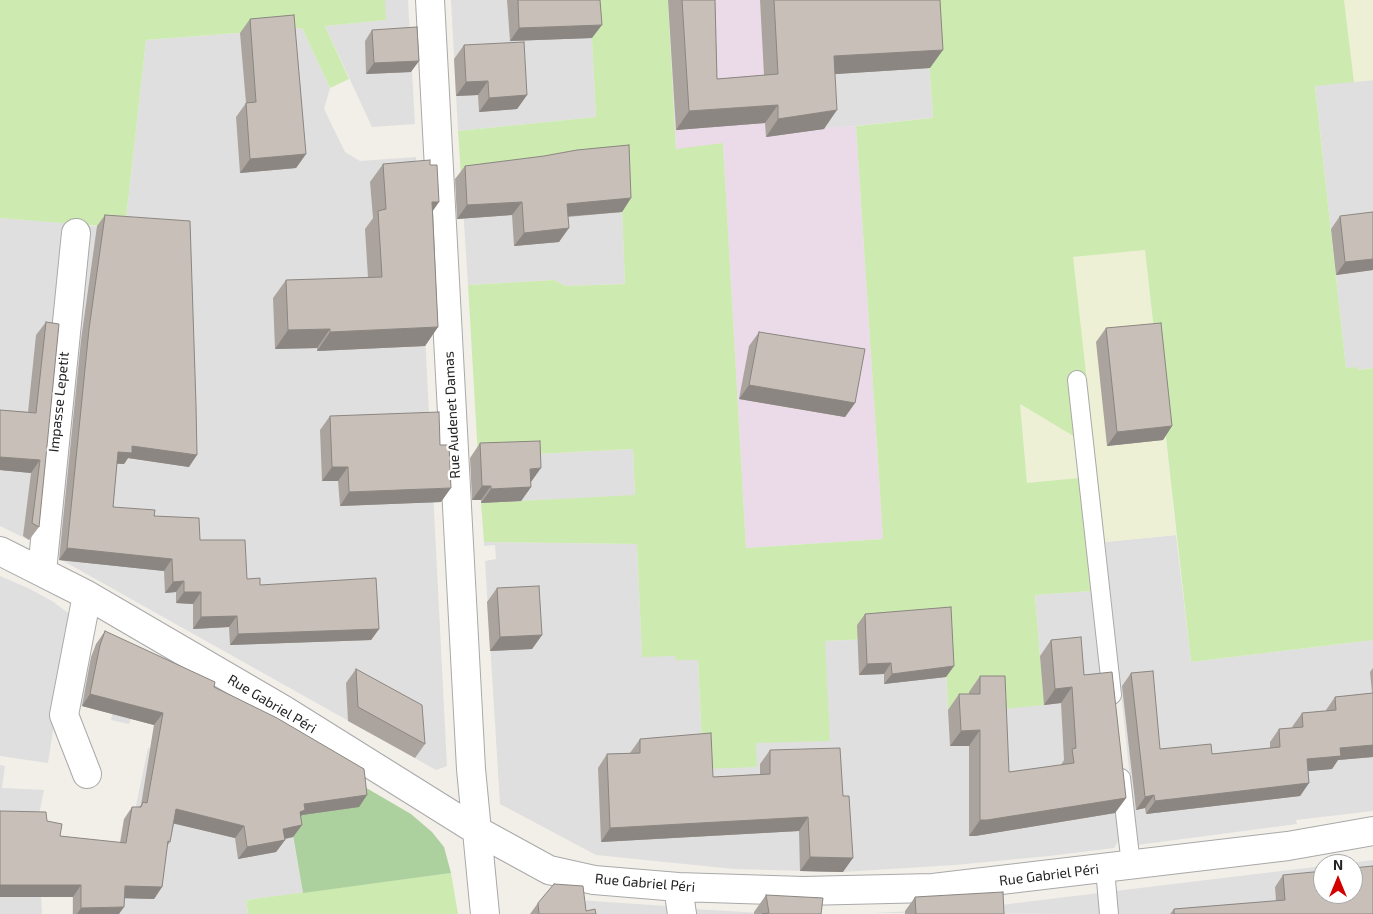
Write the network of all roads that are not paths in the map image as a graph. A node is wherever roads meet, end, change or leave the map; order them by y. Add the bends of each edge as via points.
1 (430, 0) edge
2 (76, 233) dead end
3 (1077, 380) dead end
4 (0, 551) edge
5 (42, 571) junction
6 (87, 596) junction
7 (1113, 708) edge
8 (1119, 757) edge
9 (88, 774) dead end
10 (476, 830) junction
11 (1373, 831) edge
12 (1118, 867) junction
13 (678, 887) junction
14 (485, 914) edge
15 (682, 914) edge
16 (1109, 914) edge

1 - 10 street, Rue Audenet Damas
2 - 5 street, Impasse Lepetit
3 - 7 lane
4 - 5 street, Rue Gabriel Péri
5 - 6 street, Rue Gabriel Péri
6 - 9 street via 64,715
6 - 10 street, Rue Gabriel Péri via 284,710
8 - 12 lane
10 - 13 street, Rue Gabriel Péri via 549,870 594,880
10 - 14 street, Rue Audenet Damas
11 - 12 street, Rue Gabriel Péri via 1288,846
12 - 13 street, Rue Gabriel Péri via 933,888 803,891
12 - 16 lane
13 - 15 street

